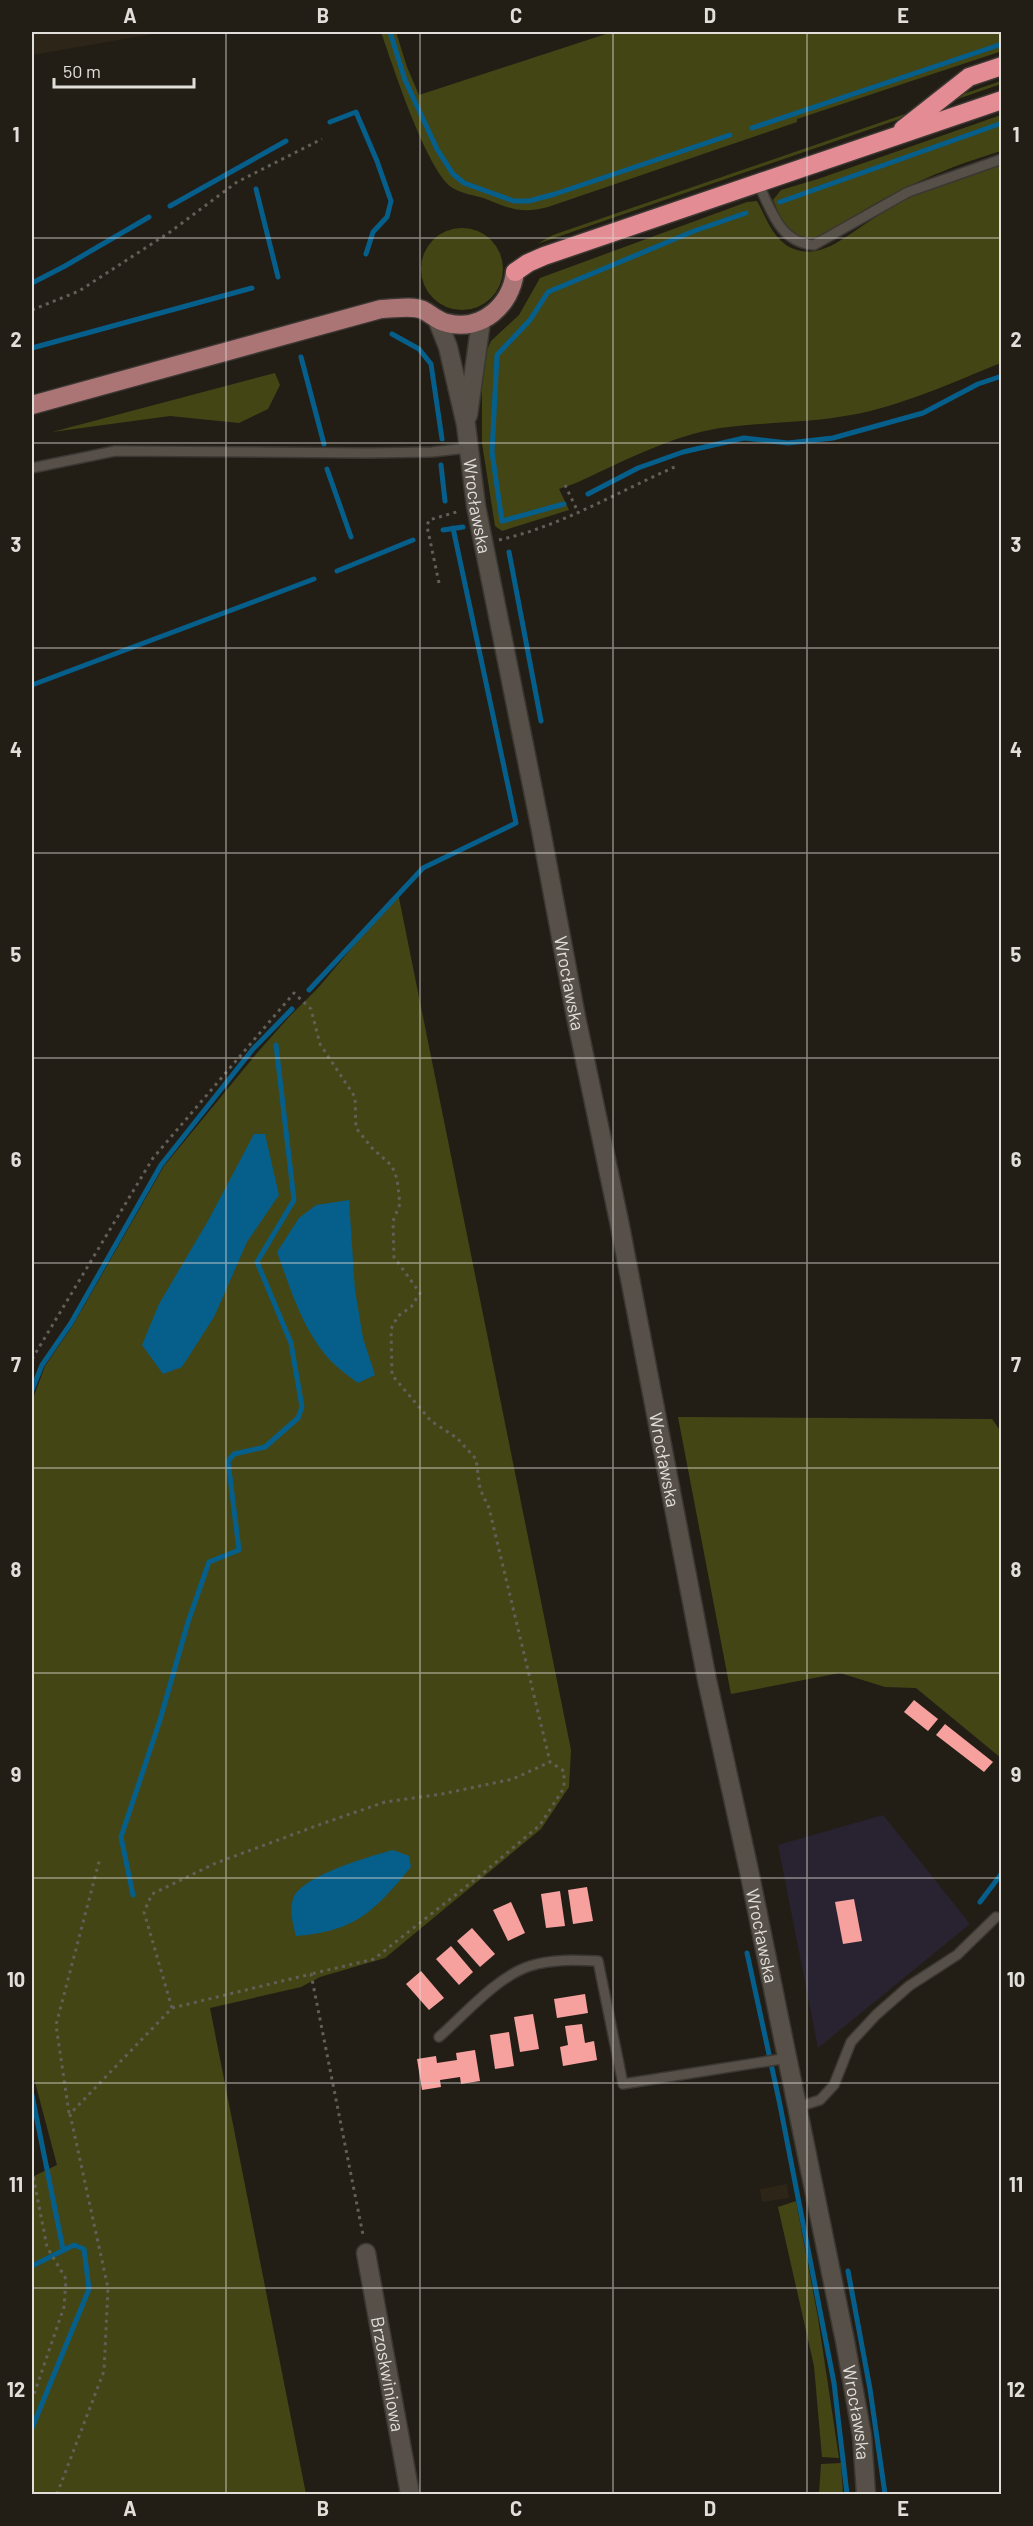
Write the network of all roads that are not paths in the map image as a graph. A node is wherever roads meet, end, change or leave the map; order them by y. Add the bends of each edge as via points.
1 (1002, 66) edge
2 (1002, 100) edge
3 (892, 138) junction
4 (1002, 159) edge
5 (758, 183) junction
6 (516, 272) joint
7 (436, 320) junction
8 (481, 321) junction
9 (34, 404) edge
10 (466, 425) junction
11 (468, 448) junction
12 (32, 468) edge
13 (996, 1917) dead end
14 (439, 2037) dead end
15 (788, 2058) junction
16 (798, 2107) junction
17 (366, 2253) road end
18 (410, 2494) edge
19 (866, 2494) edge

1 - 3 highway via 969,77
2 - 3 highway
3 - 5 highway
4 - 5 lane via 908,192 814,245 797,241 778,227
5 - 6 highway via 544,256
6 - 8 main road via 505,302
7 - 8 main road via 459,325
7 - 9 main road via 422,310 381,309
7 - 10 street via 448,347
8 - 10 street
10 - 11 street, Wrocławska
11 - 12 lane via 368,453 115,451
11 - 15 street, Wrocławska via 476,506 707,1680
13 - 16 lane via 957,1955 909,1986 876,2014 851,2042 834,2085 820,2100
14 - 15 lane via 509,1975 530,1966 565,1960 598,1961 623,2084
15 - 16 street, Wrocławska
16 - 19 street, Wrocławska via 862,2436
17 - 18 street, Brzoskwiniowa

